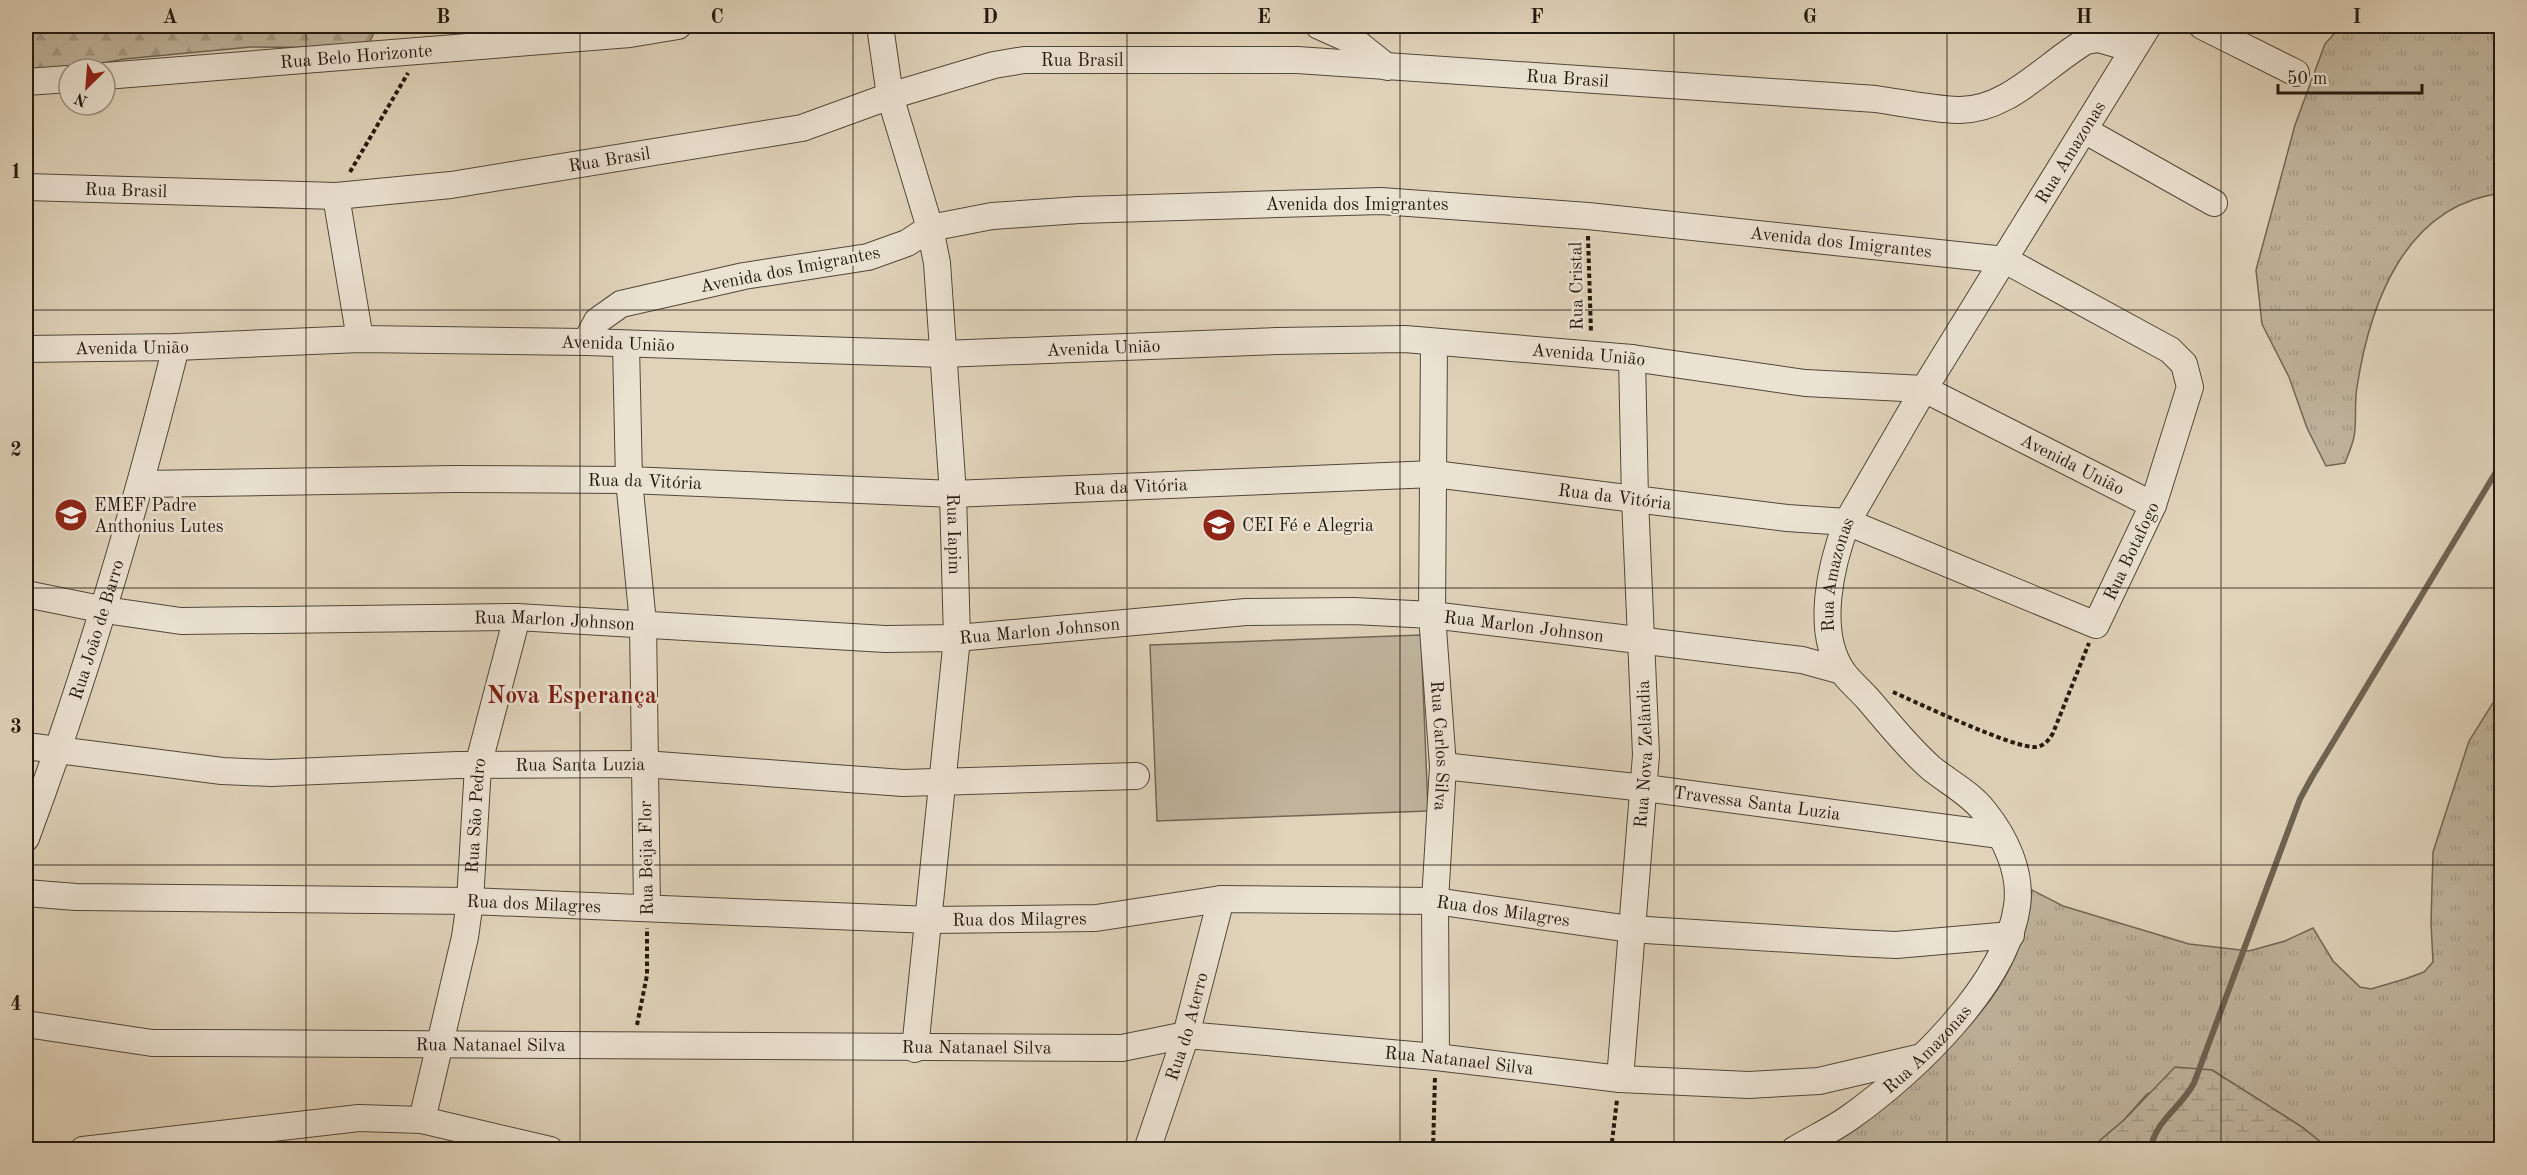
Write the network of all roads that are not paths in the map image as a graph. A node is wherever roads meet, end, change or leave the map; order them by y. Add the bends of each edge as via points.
1 (678, 26) edge
2 (880, 26) edge
3 (1319, 26) edge
4 (2148, 26) edge
5 (2202, 26) edge
6 (2133, 49) junction
7 (1387, 67) junction
8 (2296, 73) dead end
9 (117, 75) edge
10 (57, 80) edge
11 (26, 82) edge
12 (890, 96) junction
13 (2084, 130) junction
14 (26, 187) edge
15 (336, 196) junction
16 (2214, 203) dead end
17 (930, 228) junction
18 (2005, 260) junction
19 (360, 339) junction
20 (586, 342) junction
21 (1434, 342) junction
22 (626, 345) junction
23 (176, 347) junction
24 (26, 349) edge
25 (2170, 350) joint
26 (944, 354) junction
27 (1632, 358) junction
28 (1924, 389) junction
29 (1434, 474) junction
30 (629, 480) junction
31 (141, 484) junction
32 (953, 494) junction
33 (1635, 499) junction
34 (2153, 504) junction
35 (1847, 522) junction
36 (26, 594) edge
37 (105, 610) junction
38 (1432, 615) junction
39 (517, 617) junction
40 (643, 623) junction
41 (2096, 625) joint
42 (957, 638) junction
43 (1640, 641) junction
44 (1842, 671) junction
45 (26, 746) edge
46 (58, 752) junction
47 (644, 765) junction
48 (478, 766) junction
49 (1443, 766) junction
50 (1136, 776) dead end
51 (943, 782) junction
52 (1644, 788) junction
53 (2000, 835) junction
54 (26, 838) edge
55 (26, 893) edge
56 (1221, 899) junction
57 (470, 901) junction
58 (1435, 901) junction
59 (646, 907) junction
60 (930, 920) junction
61 (1630, 929) junction
62 (2011, 935) junction
63 (26, 1024) edge
64 (1186, 1035) junction
65 (441, 1042) junction
66 (915, 1049) junction
67 (1436, 1057) junction
68 (1922, 1057) junction
69 (1620, 1079) junction
70 (422, 1120) junction
71 (83, 1149) edge
72 (550, 1149) edge
73 (1147, 1149) edge
74 (1794, 1149) edge

1 - 9 street, Rua Belo Horizonte via 630,34
2 - 12 street, Rua Iapim
3 - 7 street via 1357,43
4 - 6 street, Rua Amazonas
5 - 8 street
6 - 7 street, Rua Brasil via 2099,39 2086,42 1999,100 1958,110 1876,99
6 - 13 street, Rua Amazonas
7 - 12 street, Rua Brasil via 1297,60 1054,58 993,65
10 - 11 street
12 - 15 street, Rua Brasil via 802,128 510,177
12 - 17 street, Rua Iapim
13 - 16 street
13 - 18 street, Rua Amazonas
14 - 15 street, Rua Brasil
15 - 19 street
17 - 18 street, Avenida dos Imigrantes via 1023,212 1381,201 1588,216
17 - 20 street, Avenida dos Imigrantes via 907,243 868,257 744,276 621,304 597,321
17 - 26 street, Rua Iapim via 937,263
18 - 25 street, Avenida dos Imigrantes
18 - 28 street, Rua Amazonas
19 - 20 street, Avenida União
19 - 23 street, Avenida União
20 - 22 street, Avenida União
21 - 26 street, Avenida União via 1277,341
21 - 27 street, Avenida União
21 - 29 street, Rua Carlos Silva
22 - 26 street, Avenida União
22 - 30 street, Rua Beija Flor
23 - 24 street, Avenida União
23 - 31 street, Rua João de Barro
25 - 34 street, Rua Botafogo via 2184,364 2190,387
26 - 32 street, Rua Iapim
27 - 28 street, Avenida União via 1805,384
27 - 33 street, Rua Nova Zelândia
28 - 34 street, Avenida União
28 - 35 street, Rua Amazonas
29 - 32 street, Rua da Vitória
29 - 33 street, Rua da Vitória
29 - 38 street, Rua Carlos Silva
30 - 31 street, Rua da Vitória
30 - 32 street, Rua da Vitória
30 - 40 street, Rua Beija Flor
31 - 37 street, Rua João de Barro
32 - 42 street, Rua Iapim
33 - 35 street, Rua da Vitória
33 - 43 street, Rua Nova Zelândia
34 - 41 street, Rua Botafogo
35 - 41 street, Rua da Vitória
35 - 44 street, Rua Amazonas via 1834,565 1830,599 1830,640
36 - 37 street, Rua Marlon Johnson
37 - 39 street, Rua Marlon Johnson via 210,623
37 - 46 street, Rua João de Barro
38 - 42 street, Rua Marlon Johnson via 1304,609
38 - 43 street, Rua Marlon Johnson
38 - 49 street, Rua Carlos Silva
39 - 40 street, Rua Marlon Johnson
39 - 48 street, Rua São Pedro
40 - 42 street, Rua Marlon Johnson via 885,639
40 - 47 street, Rua Beija Flor
42 - 51 street, Rua Iapim
43 - 44 street, Rua Marlon Johnson via 1803,660
43 - 52 street, Rua Nova Zelândia via 1646,717
44 - 53 street, Rua Amazonas via 1909,747 1983,809
45 - 46 street, Rua Santa Luzia
46 - 48 street, Rua Santa Luzia via 272,773
46 - 54 street, Rua João de Barro
47 - 48 street, Rua Santa Luzia
47 - 51 street, Rua Santa Luzia via 842,780
47 - 59 street, Rua Beija Flor
48 - 57 street, Rua São Pedro
49 - 52 street, Travessa Santa Luzia
49 - 58 street, Rua Carlos Silva
50 - 51 street, Rua Santa Luzia
51 - 60 street, Rua Iapim
52 - 53 street, Travessa Santa Luzia
52 - 61 street, Rua Nova Zelândia
53 - 62 street, Rua Amazonas via 2011,855 2016,881 2018,905
55 - 57 street, Rua dos Milagres via 76,897
56 - 58 street, Rua dos Milagres
56 - 60 street, Rua dos Milagres via 1096,918
56 - 64 street, Rua do Aterro
57 - 59 street, Rua dos Milagres
57 - 65 street, Rua São Pedro
58 - 61 street, Rua dos Milagres
58 - 67 street, Rua Carlos Silva
59 - 60 street, Rua dos Milagres
60 - 66 street, Rua Iapim
61 - 62 street, Rua dos Milagres via 1896,945
61 - 69 street, Rua Nova Zelândia
62 - 68 street, Rua Amazonas via 1978,993
63 - 65 street, Rua Natanael Silva via 152,1043
64 - 66 street, Rua Natanael Silva via 1122,1048
64 - 67 street, Rua Natanael Silva
64 - 73 street, Rua do Aterro
65 - 66 street, Rua Natanael Silva
65 - 70 street, Rua São Pedro
67 - 69 street, Rua Natanael Silva
68 - 69 street, Rua Natanael Silva via 1786,1085
68 - 74 street, Rua Amazonas via 1848,1118
70 - 71 street via 359,1118
70 - 72 street

